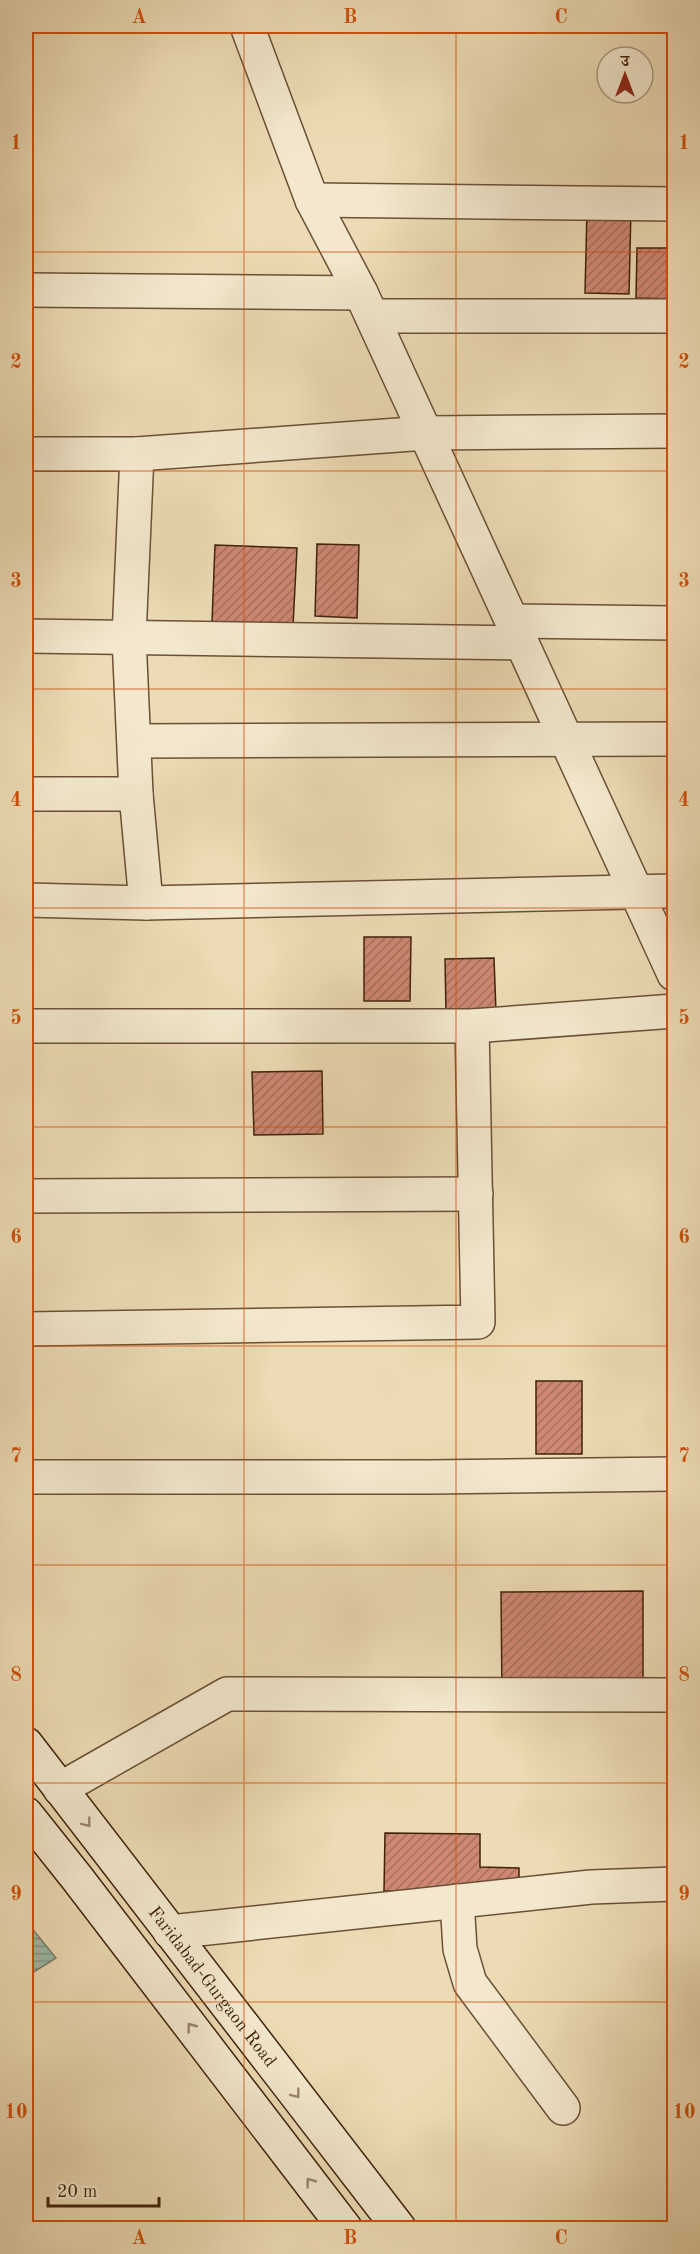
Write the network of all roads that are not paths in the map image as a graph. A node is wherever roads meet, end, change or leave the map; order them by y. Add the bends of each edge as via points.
1 (247, 26) edge
2 (312, 200) junction
3 (675, 204) edge
4 (26, 290) edge
5 (367, 304) junction
6 (675, 315) edge
7 (675, 431) edge
8 (426, 433) junction
9 (26, 454) edge
10 (137, 454) junction
11 (675, 622) edge
12 (517, 632) junction
13 (26, 636) edge
14 (129, 637) junction
15 (675, 739) edge
16 (566, 740) junction
17 (135, 741) junction
18 (26, 794) edge
19 (136, 794) junction
20 (637, 891) junction
21 (675, 891) edge
22 (26, 900) edge
23 (146, 903) junction
24 (675, 974) edge
25 (675, 1011) edge
26 (26, 1026) edge
27 (472, 1026) junction
28 (476, 1194) junction
29 (26, 1196) edge
30 (26, 1329) edge
31 (675, 1474) edge
32 (26, 1477) edge
33 (675, 1695) edge
34 (26, 1744) edge
35 (60, 1789) junction
36 (26, 1814) edge
37 (675, 1884) edge
38 (457, 1901) junction
39 (170, 1932) junction
40 (563, 2108) dead end
41 (345, 2229) edge
42 (399, 2229) edge

1 - 2 street
2 - 3 street
2 - 5 street
4 - 5 street
5 - 6 street
5 - 8 street
7 - 8 street
8 - 10 street
8 - 12 street
9 - 10 street
10 - 14 street
11 - 12 street
12 - 14 street
12 - 16 street
13 - 14 street
14 - 17 street
15 - 16 street
16 - 17 street
16 - 20 street
17 - 19 street
18 - 19 street
19 - 23 street
20 - 21 street
20 - 23 street
20 - 24 street
22 - 23 street
25 - 27 street
26 - 27 street
27 - 28 street
28 - 29 street
28 - 30 street via 478,1322
31 - 32 street
33 - 35 street via 227,1694
34 - 35 street, Faridabad-Gurgaon Road
35 -> 39 street, Faridabad-Gurgaon Road
41 -> 36 street
37 - 38 street via 591,1887
38 - 39 street
38 - 40 street via 460,1949 470,1983
39 -> 42 street, Faridabad-Gurgaon Road

